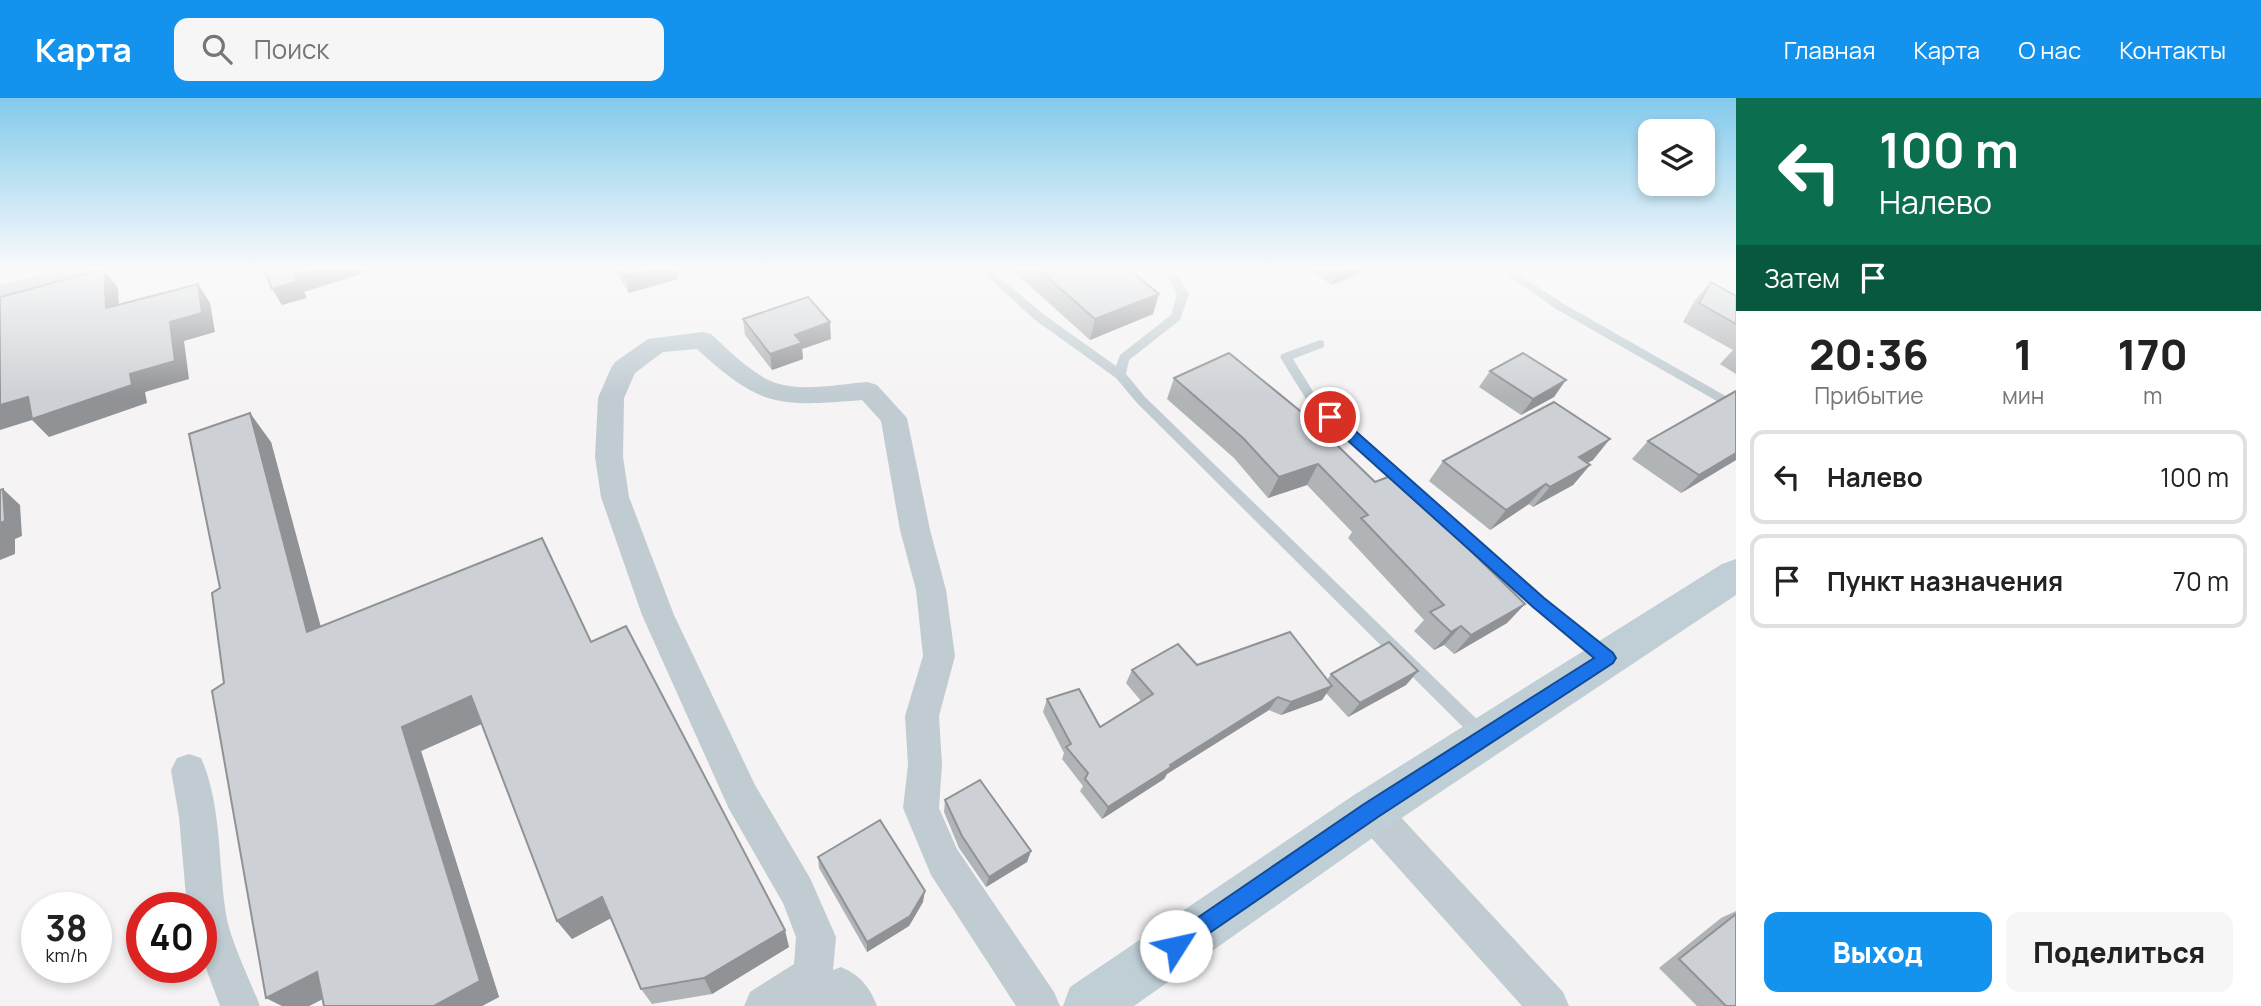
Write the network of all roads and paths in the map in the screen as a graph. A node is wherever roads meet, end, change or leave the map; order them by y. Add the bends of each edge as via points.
1 (1033, 311) edge
2 (1178, 311) edge
3 (1569, 311) edge
4 (1320, 344) dead end
5 (1119, 375) junction
6 (1736, 408) edge
7 (1736, 575) edge
8 (1607, 658) junction
9 (1484, 737) junction
10 (189, 770) dead end
11 (1371, 811) junction
12 (240, 1006) edge
13 (764, 1006) edge
14 (803, 1006) edge
15 (857, 1006) edge
16 (1040, 1006) edge
17 (1089, 1006) edge
18 (1549, 1006) edge

1 - 5 lane
2 - 5 lane via 1149,341 1124,358
3 - 6 lane
4 - 8 lane via 1286,357 1314,401 1508,576
5 - 9 lane
7 - 8 street
8 - 9 street
9 - 11 street
10 - 12 street via 207,918
11 - 17 street
11 - 18 street
13 - 16 street via 813,975 816,937 797,891 742,797 658,615 615,497 609,457 611,398 624,368 657,345 702,340 771,391 817,395 869,391 894,418 915,530 932,590 939,656 922,716 925,765 921,808 944,862
14 - 15 street via 841,987

